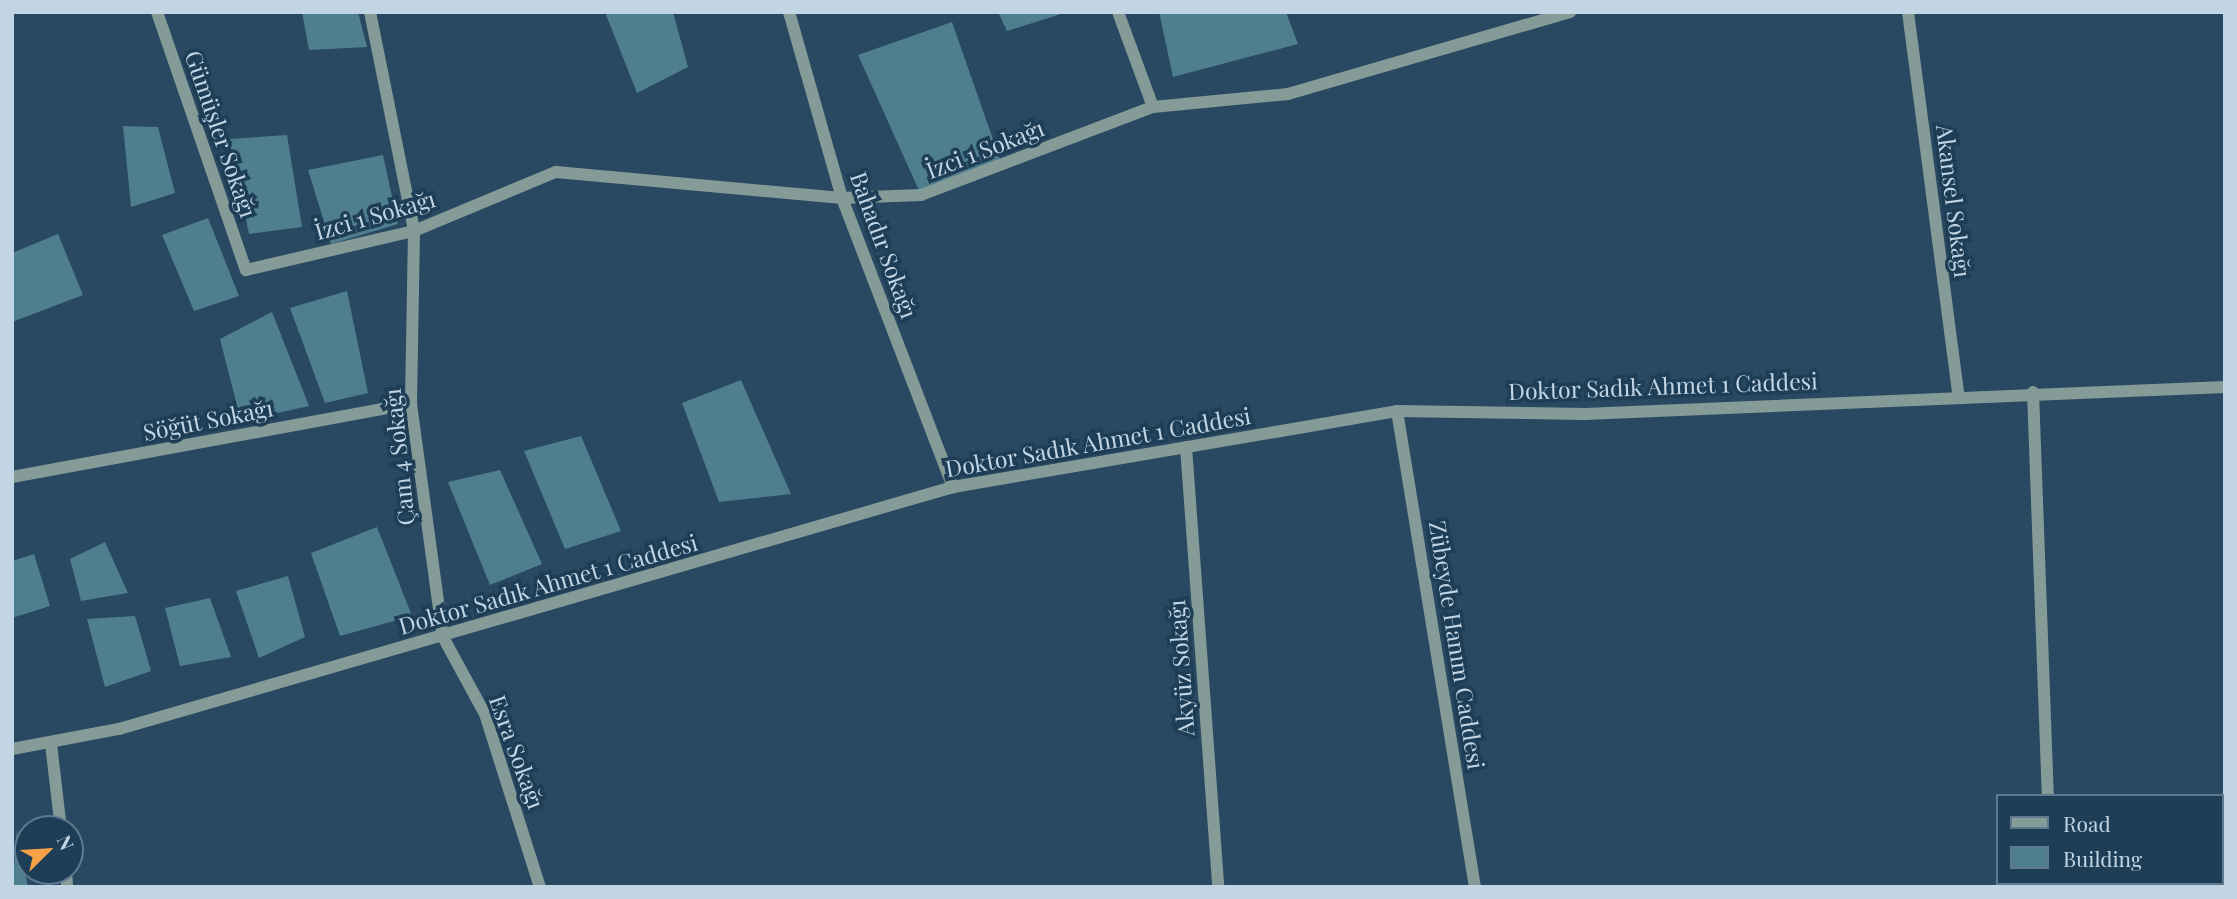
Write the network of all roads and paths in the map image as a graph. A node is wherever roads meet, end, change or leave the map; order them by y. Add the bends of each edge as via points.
1 (157, 12) edge
2 (370, 12) edge
3 (789, 12) edge
4 (1118, 12) edge
5 (1570, 12) edge
6 (1908, 12) edge
7 (1153, 107) junction
8 (842, 198) junction
9 (414, 231) junction
10 (246, 270) joint
11 (2225, 387) edge
12 (2033, 392) junction
13 (1958, 394) junction
14 (411, 404) junction
15 (1397, 411) junction
16 (1186, 447) junction
17 (12, 478) edge
18 (953, 487) junction
19 (443, 637) junction
20 (51, 744) junction
21 (12, 749) edge
22 (2048, 794) edge
23 (59, 815) edge
24 (540, 887) edge
25 (1218, 887) edge
26 (1475, 887) edge

1 - 10 street, Gümüşler Sokağı
2 - 9 street, Çam 4 Sokağı
3 - 8 street, Bahadır Sokağı
4 - 7 street
5 - 7 street, İzci 1 Sokağı via 1288,93
6 - 13 street, Akansel Sokağı
7 - 8 street, İzci 1 Sokağı via 921,195
8 - 9 street, İzci 1 Sokağı via 556,172
8 - 18 street, Bahadır Sokağı
9 - 10 street, İzci 1 Sokağı
9 - 14 street, Çam 4 Sokağı
11 - 12 street, Doktor Sadık Ahmet 1 Caddesi
12 - 13 street, Doktor Sadık Ahmet 1 Caddesi
12 - 22 street
13 - 15 street, Doktor Sadık Ahmet 1 Caddesi via 1585,414
14 - 17 street, Söğüt Sokağı
14 - 19 street, Çam 4 Sokağı
15 - 16 street, Doktor Sadık Ahmet 1 Caddesi
15 - 26 street, Zübeyde Hanım Caddesi
16 - 18 street, Doktor Sadık Ahmet 1 Caddesi
16 - 25 street, Akyüz Sokağı
18 - 19 street, Doktor Sadık Ahmet 1 Caddesi
19 - 20 street, Doktor Sadık Ahmet 1 Caddesi
19 - 24 street, Esra Sokağı via 485,714
20 - 21 street, Doktor Sadık Ahmet 1 Caddesi
20 - 23 street

